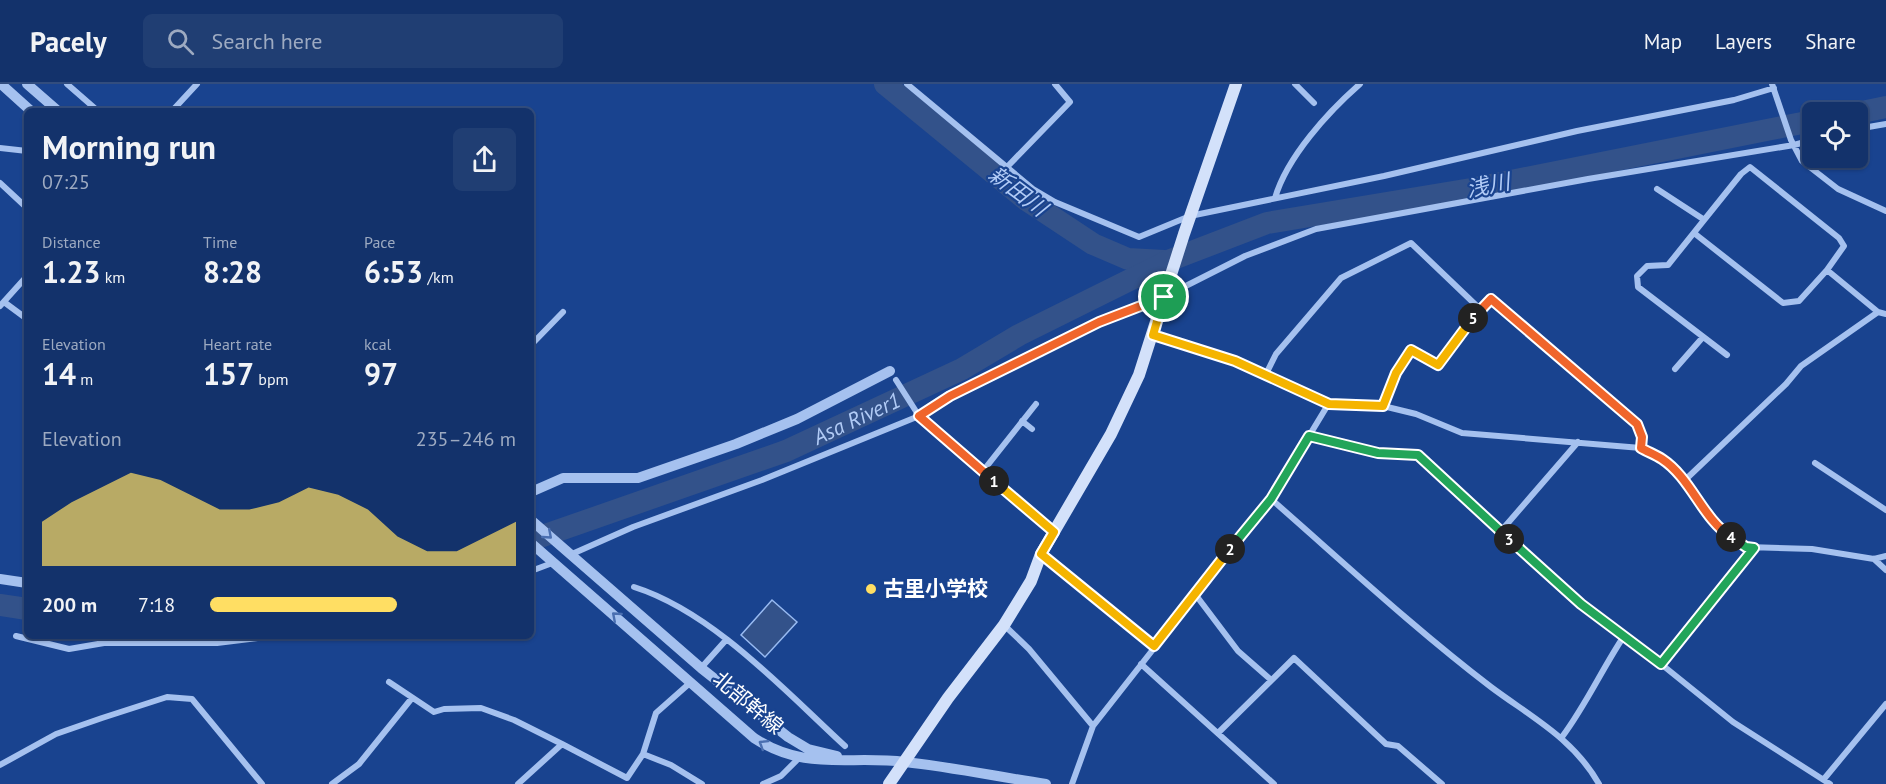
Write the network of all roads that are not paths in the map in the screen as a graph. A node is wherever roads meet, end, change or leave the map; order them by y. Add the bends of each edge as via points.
1 (1, 84) edge
2 (27, 84) edge
3 (67, 84) edge
4 (197, 84) edge
5 (907, 84) edge
6 (1055, 84) edge
7 (1295, 84) edge
8 (1360, 84) edge
9 (1234, 85) edge
10 (1774, 88) edge
11 (1314, 103) dead end
12 (29, 108) edge
13 (55, 108) edge
14 (95, 108) edge
15 (175, 108) edge
16 (1886, 124) edge
17 (1868, 127) edge
18 (1802, 142) edge
19 (1792, 143) junction
20 (0, 148) edge
21 (24, 151) edge
22 (1008, 166) junction
23 (0, 183) edge
24 (1657, 189) dead end
25 (1275, 198) junction
26 (24, 205) edge
27 (1886, 211) edge
28 (1191, 216) junction
29 (1703, 219) junction
30 (1694, 233) junction
31 (1827, 270) junction
32 (24, 279) edge
33 (1165, 291) junction
34 (2, 304) edge
35 (1480, 309) junction
36 (563, 312) dead end
37 (1878, 312) junction
38 (1886, 314) edge
39 (24, 317) edge
40 (1153, 335) junction
41 (1703, 337) junction
42 (534, 342) edge
43 (1727, 355) dead end
44 (1674, 369) dead end
45 (1266, 374) junction
46 (893, 376) joint
47 (1036, 404) dead end
48 (1329, 404) junction
49 (1383, 406) junction
50 (919, 416) junction
51 (1022, 421) junction
52 (1032, 429) dead end
53 (1309, 436) junction
54 (1578, 442) junction
55 (1641, 448) junction
56 (1815, 463) dead end
57 (983, 471) junction
58 (1684, 481) junction
59 (534, 491) edge
60 (1271, 499) junction
61 (1886, 510) edge
62 (534, 523) edge
63 (1501, 531) junction
64 (1054, 532) junction
65 (534, 546) edge
66 (1754, 548) junction
67 (569, 552) junction
68 (1041, 554) junction
69 (1886, 556) edge
70 (1874, 559) junction
71 (555, 562) junction
72 (534, 570) edge
73 (1886, 570) edge
74 (0, 579) edge
75 (24, 583) edge
76 (634, 587) dead end
77 (1195, 594) junction
78 (1004, 625) junction
79 (16, 636) dead end
80 (1624, 636) junction
81 (24, 638) edge
82 (28, 639) edge
83 (249, 639) edge
84 (726, 640) junction
85 (1154, 646) junction
86 (1141, 664) junction
87 (1661, 664) junction
88 (701, 668) junction
89 (1270, 679) junction
90 (692, 681) junction
91 (389, 682) dead end
92 (412, 698) junction
93 (1886, 704) edge
94 (1093, 726) junction
95 (1219, 732) junction
96 (1562, 737) junction
97 (562, 744) junction
98 (845, 746) dead end
99 (644, 754) junction
100 (798, 759) junction
101 (860, 760) junction
102 (903, 762) junction
103 (0, 765) edge
104 (1824, 779) junction
105 (262, 784) edge
106 (333, 784) edge
107 (518, 784) edge
108 (702, 784) edge
109 (763, 784) edge
110 (890, 784) edge
111 (1046, 784) edge
112 (1072, 784) edge
113 (1274, 784) edge
114 (1442, 784) edge
115 (1599, 784) edge
116 (1830, 784) edge

1 - 12 street
2 - 13 street
3 - 14 street
4 - 15 street
5 - 22 street
6 - 22 street via 1070,102
7 - 11 street
8 - 25 street via 1296,156 1280,181
9 - 28 main road
10 - 19 street
10 - 25 street via 1734,100
16 - 17 street
18 - 19 street
19 - 27 street via 1802,161 1838,189
19 - 33 street via 1316,229
20 - 21 street
22 - 28 street via 1033,189 1055,202 1139,237
23 - 26 street
24 - 29 street
25 - 28 street
28 - 33 main road
29 - 30 street
29 - 31 street via 1750,167 1839,238 1844,246
30 - 31 street via 1784,303 1799,301
30 - 41 street via 1668,265 1647,266 1637,276 1638,287
31 - 37 street
32 - 34 street
33 - 40 main road
33 - 50 street via 950,396
34 - 39 street
35 - 45 street via 1411,243 1341,278 1276,354
35 - 49 street via 1438,365 1411,350 1396,373
35 - 55 street via 1491,299 1637,424
36 - 42 street
37 - 38 street
37 - 58 street via 1801,366
40 - 45 street
40 - 64 main road via 1111,434
41 - 43 street
41 - 44 street
45 - 48 street
46 - 50 street
46 - 59 street via 736,444 638,478 563,478
47 - 51 street
48 - 49 street
48 - 53 street
49 - 54 street via 1416,414 1462,433
50 - 57 street
50 - 67 street
51 - 52 street
51 - 57 street
53 - 60 street
53 - 63 street via 1378,453 1418,455
54 - 55 street
54 - 63 street
55 - 58 street via 1663,459
56 - 61 street
57 - 64 street
58 - 66 street via 1722,531
60 - 77 street
60 - 96 street via 1491,687
62 -> 67 street, 北部幹線
63 - 80 street via 1581,604
64 - 68 main road
65 - 71 street, 北部幹線
66 - 70 street via 1812,549
66 - 87 street
67 - 88 street, 北部幹線
68 - 78 main road
68 - 85 street
69 - 70 street
70 - 73 street
71 - 72 street
90 -> 71 street, 北部幹線
74 - 75 street
76 - 84 street via 655,593
77 - 85 street
77 - 89 street via 1238,651
78 - 94 street via 1029,648
78 - 102 main road
79 - 81 street
80 - 87 street
80 - 96 street via 1585,706
82 - 83 street via 69,649 104,643 217,643
84 - 88 street
84 - 98 street
85 - 86 street
86 - 94 street
86 - 95 street
87 - 104 street via 1733,722
88 - 101 street, 北部幹線 via 797,743 829,755
89 - 95 street
89 - 114 street via 1294,657 1386,744 1398,746
90 - 99 street via 656,713
100 -> 90 street, 北部幹線 via 778,753 754,738
91 - 92 street
92 - 97 street via 434,712 481,708
92 - 106 street via 359,764
93 - 104 street
94 - 112 street
95 - 113 street
96 - 115 street via 1584,760
97 - 99 street via 627,778
97 - 107 street
99 - 108 street
100 - 101 street, 北部幹線
100 - 109 street via 781,776
101 - 102 street
102 - 110 main road
102 - 111 street
103 - 105 street via 56,734 167,697 192,699
104 - 116 street

